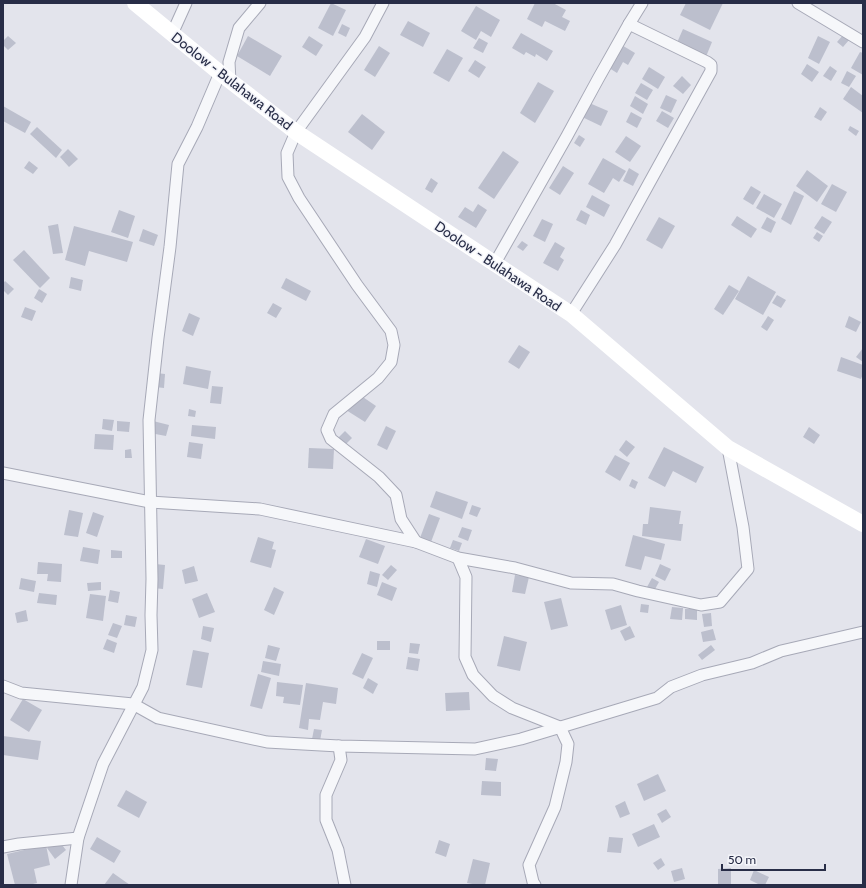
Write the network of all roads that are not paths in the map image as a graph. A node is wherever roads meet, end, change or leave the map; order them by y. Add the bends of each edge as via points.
1 (135, 3) edge
2 (186, 3) edge
3 (260, 3) edge
4 (383, 3) edge
5 (642, 3) edge
6 (798, 3) edge
7 (629, 24) junction
8 (172, 34) junction
9 (863, 42) edge
10 (225, 77) junction
11 (296, 132) junction
12 (494, 263) junction
13 (571, 314) junction
14 (728, 448) junction
15 (3, 474) edge
16 (150, 502) junction
17 (863, 524) edge
18 (416, 542) junction
19 (458, 558) junction
20 (863, 632) edge
21 (3, 686) edge
22 (134, 704) junction
23 (560, 727) junction
24 (339, 746) junction
25 (78, 838) junction
26 (3, 847) edge
27 (74, 884) edge
28 (345, 885) edge
29 (535, 885) edge

1 - 8 main road, Doolow - Bulahawa Road
2 - 8 street
3 - 10 street via 239,28
4 - 11 street via 365,37
5 - 7 street
6 - 9 street
7 - 12 street
7 - 13 street via 707,62 711,65 711,71 615,245
8 - 10 main road, Doolow - Bulahawa Road
10 - 11 main road, Doolow - Bulahawa Road
10 - 16 street via 178,164 149,420
11 - 12 main road, Doolow - Bulahawa Road
11 - 18 street via 287,153 288,177 357,286 391,331 394,345 391,362 378,378 334,414 327,430 331,439 396,495 401,519
12 - 13 main road, Doolow - Bulahawa Road
13 - 14 main road, Doolow - Bulahawa Road
14 - 17 main road, Doolow - Bulahawa Road
14 - 19 street via 748,569 720,602 701,604 613,584 571,583 515,568
15 - 16 street
16 - 18 street via 260,509
16 - 22 street via 152,650 142,687
18 - 19 street
19 - 23 street via 466,577 465,657 473,674 493,696 512,708
20 - 23 street via 781,651 752,663 702,675 671,687 657,698
21 - 22 street via 21,693
22 - 24 street via 158,718 267,742
22 - 25 street via 103,764
23 - 24 street via 476,749
23 - 29 street via 568,744 566,762 555,807 529,865
24 - 28 street via 341,760 326,795 326,820 338,850
25 - 26 street
25 - 27 street

